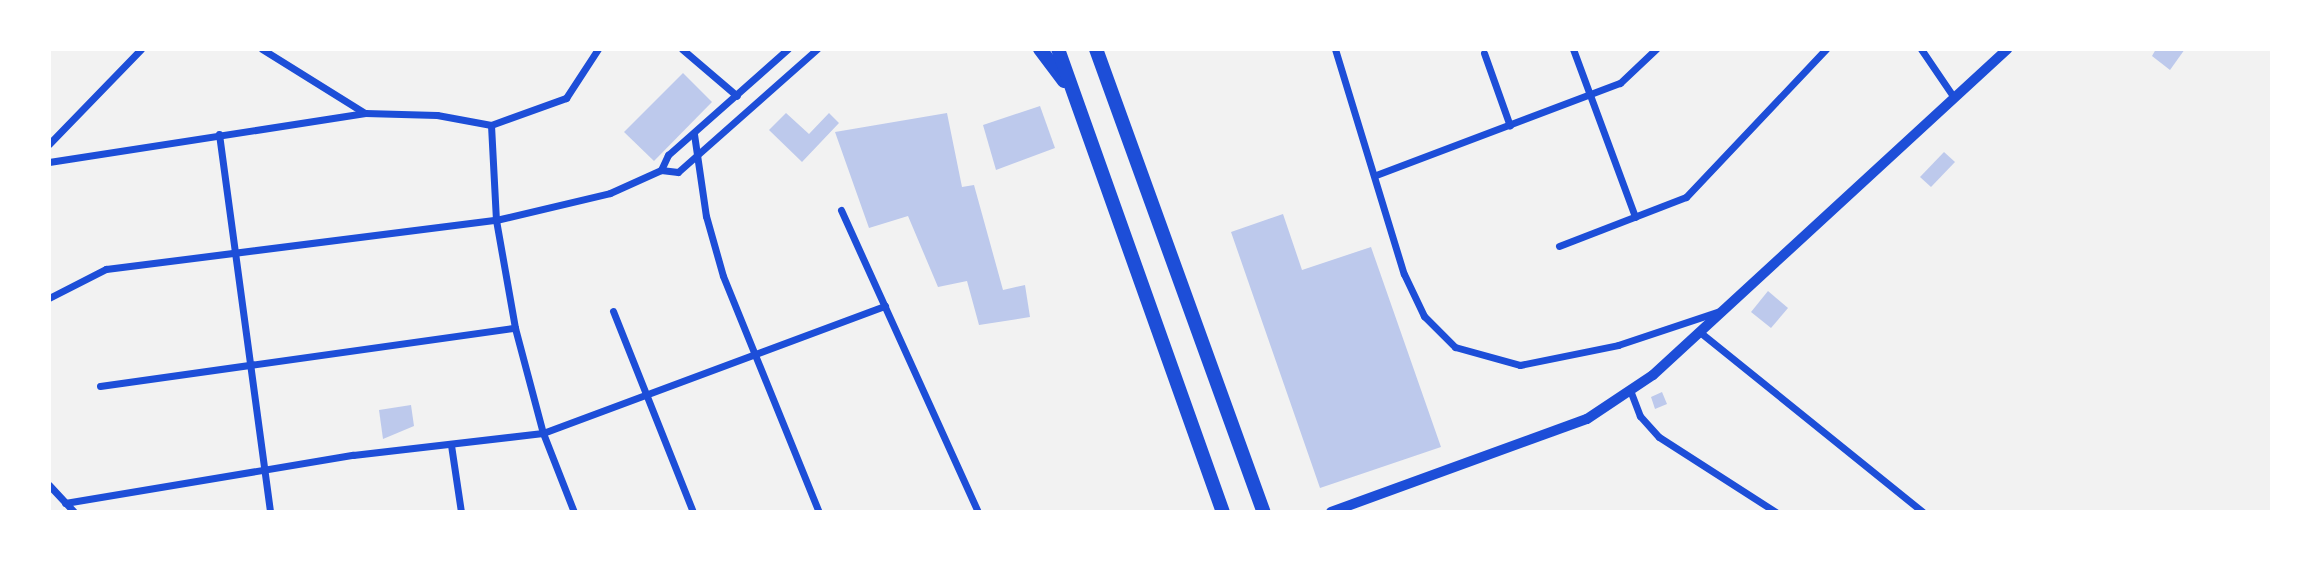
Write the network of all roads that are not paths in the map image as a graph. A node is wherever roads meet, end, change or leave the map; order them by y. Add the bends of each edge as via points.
1 (141, 49) edge
2 (262, 49) edge
3 (598, 49) edge
4 (682, 49) edge
5 (788, 49) edge
6 (817, 49) edge
7 (1040, 49) edge
8 (1058, 49) edge
9 (1096, 49) edge
10 (1335, 49) edge
11 (1573, 49) edge
12 (1656, 49) edge
13 (1826, 49) edge
14 (1921, 49) edge
15 (2007, 49) edge
16 (1484, 54) dead end
17 (1073, 94) junction
18 (1590, 94) junction
19 (737, 96) junction
20 (1953, 96) junction
21 (365, 113) junction
22 (491, 125) junction
23 (1510, 126) junction
24 (219, 134) junction
25 (694, 134) junction
26 (49, 144) edge
27 (697, 161) junction
28 (49, 162) edge
29 (661, 170) junction
30 (1376, 175) junction
31 (841, 210) dead end
32 (1635, 217) junction
33 (496, 220) junction
34 (1559, 246) dead end
35 (233, 254) junction
36 (49, 298) edge
37 (885, 306) junction
38 (1730, 308) junction
39 (613, 311) dead end
40 (515, 328) junction
41 (1701, 333) junction
42 (751, 354) junction
43 (249, 370) junction
44 (100, 386) dead end
45 (1630, 390) junction
46 (650, 398) junction
47 (544, 433) junction
48 (451, 445) junction
49 (265, 469) junction
50 (49, 485) edge
51 (65, 503) junction
52 (74, 512) edge
53 (270, 512) edge
54 (461, 512) edge
55 (574, 512) edge
56 (694, 512) edge
57 (819, 512) edge
58 (978, 512) edge
59 (1223, 512) edge
60 (1264, 512) edge
61 (1331, 512) edge
62 (1776, 512) edge
63 (1923, 512) edge

1 - 26 street
2 - 21 street
3 - 22 street via 566,98
4 - 19 street
5 - 19 street
6 - 27 street
7 - 17 highway
8 - 17 highway
9 - 60 highway
10 - 30 street
11 - 18 street
12 - 18 street via 1620,83
13 - 32 street via 1686,197
14 - 20 street
15 - 20 main road
16 - 23 street
17 - 59 highway
18 - 23 street
18 - 32 street
19 - 25 street
20 - 38 main road
21 - 22 street via 426,114
21 - 24 street
22 - 33 street
23 - 30 street
24 - 28 street
24 - 35 street
25 - 27 street
25 - 29 street via 668,155
27 - 29 street via 678,172
27 - 42 street via 706,216
29 - 33 street via 610,193
30 - 38 street via 1424,316 1455,347 1491,361 1520,365 1565,358
31 - 37 street
32 - 34 street
33 - 35 street
33 - 40 street
35 - 36 street via 106,269
35 - 43 street
37 - 42 street
37 - 58 street
38 - 41 main road
39 - 46 street
40 - 43 street
40 - 47 street
41 - 45 main road
41 - 63 street
42 - 46 street
42 - 57 street
43 - 44 street
43 - 49 street
45 - 61 main road via 1587,419
45 - 62 street via 1640,416 1659,437
46 - 47 street
46 - 56 street
47 - 48 street
47 - 55 street
48 - 49 street
48 - 54 street
49 - 51 street
49 - 53 street
50 - 51 street
51 - 52 street

